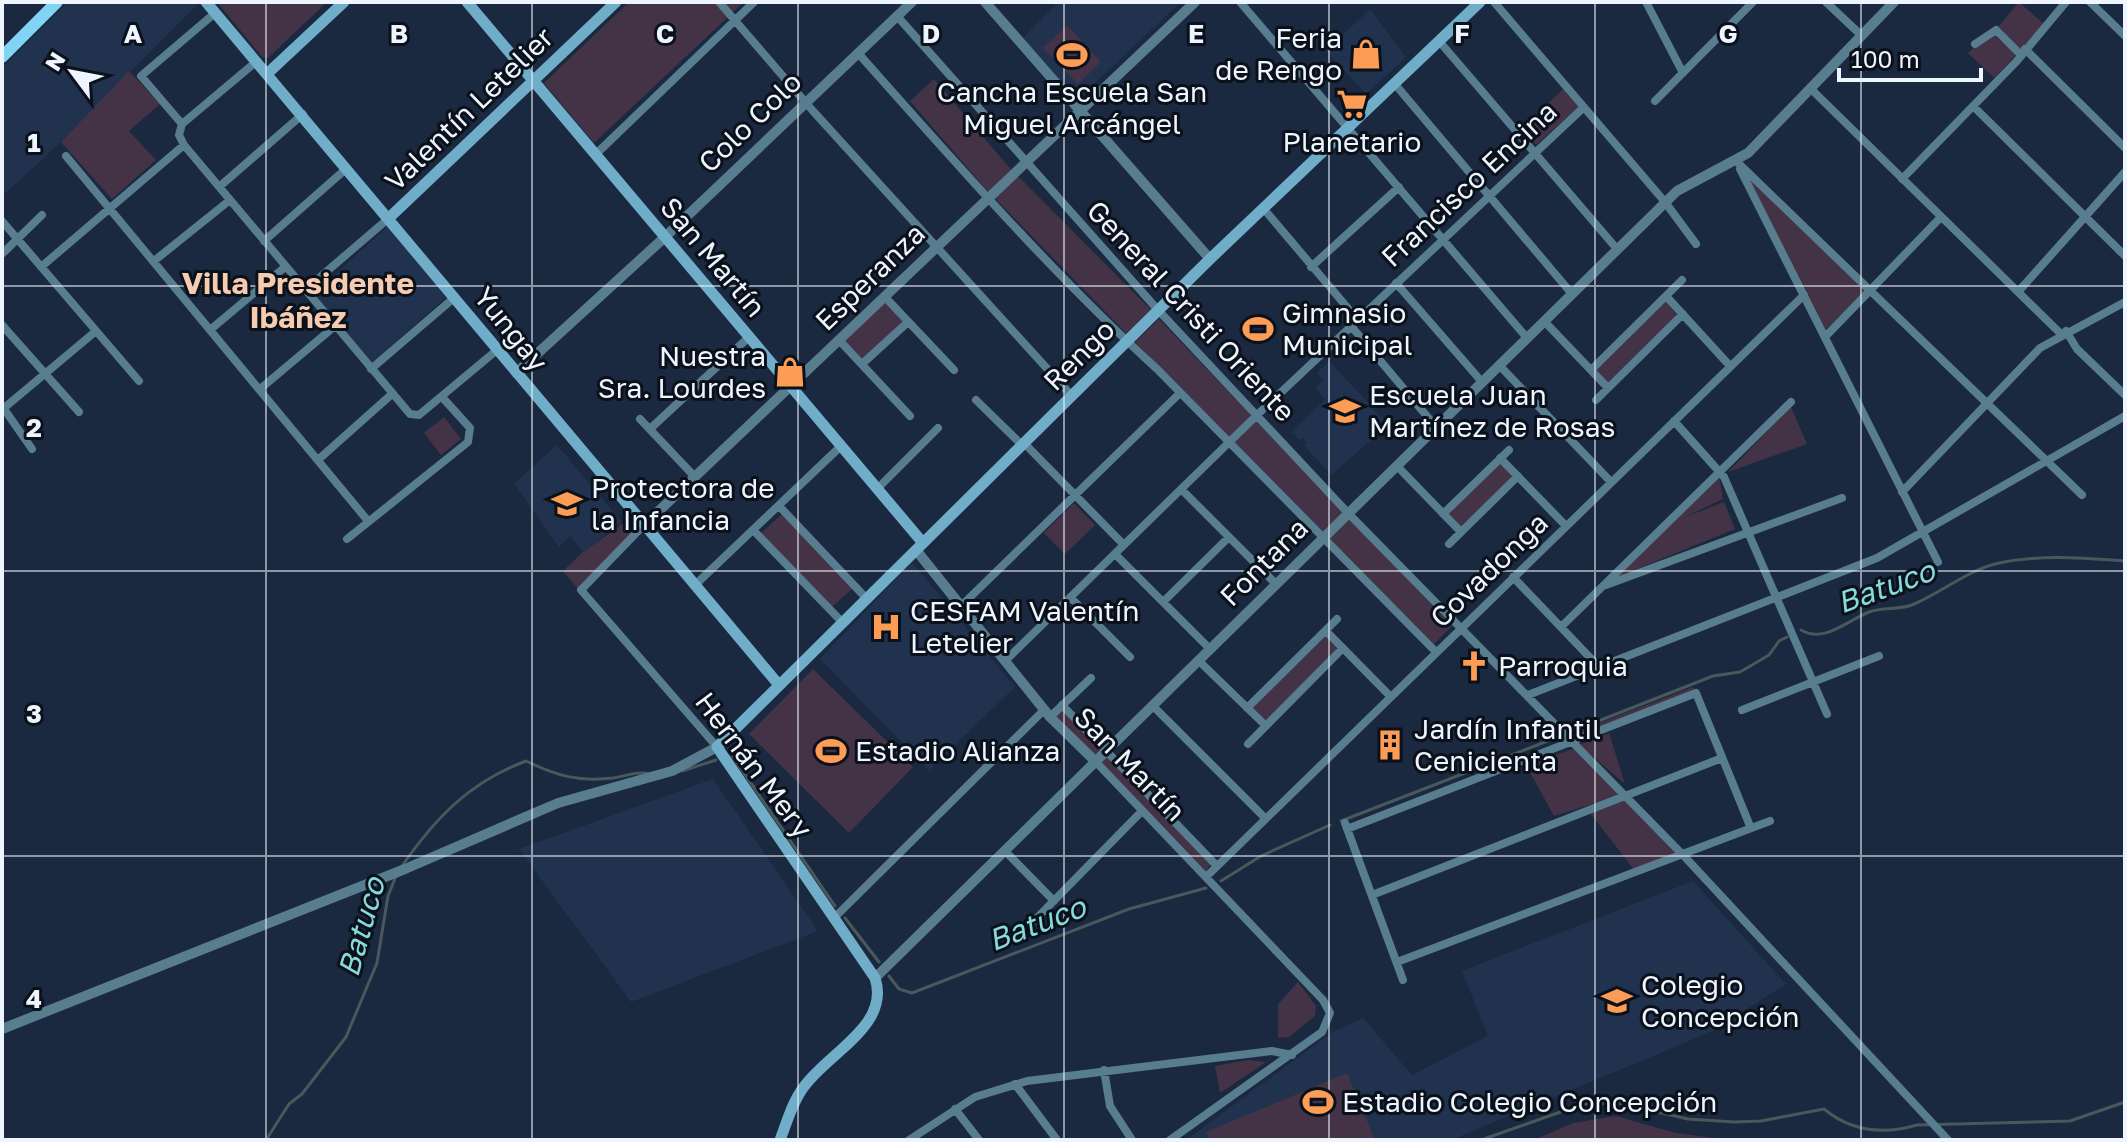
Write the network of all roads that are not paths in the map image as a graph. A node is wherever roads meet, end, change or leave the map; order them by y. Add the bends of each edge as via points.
1 (57, 2) edge
2 (206, 2) edge
3 (344, 2) edge
4 (467, 2) edge
5 (616, 2) edge
6 (719, 2) edge
7 (754, 2) edge
8 (912, 2) edge
9 (985, 2) edge
10 (1195, 2) edge
11 (1240, 2) edge
12 (1480, 2) edge
13 (1494, 2) edge
14 (1646, 2) edge
15 (1753, 2) edge
16 (1826, 2) edge
17 (1894, 2) edge
18 (2066, 2) edge
19 (2090, 2) edge
20 (215, 13) junction
21 (897, 16) junction
22 (735, 20) junction
23 (1862, 36) junction
24 (2125, 36) edge
25 (1439, 41) junction
26 (1975, 44) dead end
27 (2023, 52) junction
28 (858, 53) junction
29 (2, 57) edge
30 (257, 61) junction
31 (268, 73) junction
32 (1683, 73) junction
33 (533, 80) junction
34 (1394, 83) junction
35 (1811, 89) junction
36 (1655, 101) dead end
37 (805, 102) junction
38 (1973, 106) junction
39 (1584, 107) junction
40 (1079, 113) junction
41 (303, 114) junction
42 (182, 124) junction
43 (1348, 127) junction
44 (184, 145) junction
45 (2125, 148) edge
46 (1537, 151) junction
47 (595, 155) junction
48 (66, 156) dead end
49 (1736, 161) junction
50 (1025, 163) junction
51 (347, 168) junction
52 (2125, 172) edge
53 (1902, 179) junction
54 (219, 187) junction
55 (1399, 187) junction
56 (1489, 196) junction
57 (988, 198) junction
58 (230, 200) junction
59 (1665, 202) junction
60 (109, 208) junction
61 (1263, 208) junction
62 (42, 215) dead end
63 (390, 217) junction
64 (1941, 217) junction
65 (2087, 219) junction
66 (2, 221) edge
67 (665, 237) junction
68 (18, 239) junction
69 (1443, 239) junction
70 (264, 241) junction
71 (1696, 244) dead end
72 (936, 248) junction
73 (1617, 249) junction
74 (2, 254) edge
75 (2125, 256) edge
76 (1210, 259) junction
77 (154, 261) junction
78 (41, 267) junction
79 (285, 267) junction
80 (1311, 267) junction
81 (1682, 280) dead end
82 (1396, 283) junction
83 (305, 290) junction
84 (1870, 290) junction
85 (2018, 292) junction
86 (1572, 294) junction
87 (1804, 295) junction
88 (1666, 296) junction
89 (455, 297) junction
90 (885, 297) junction
91 (2125, 302) edge
92 (1158, 310) junction
93 (1683, 314) junction
94 (1544, 321) junction
95 (908, 322) junction
96 (1354, 323) junction
97 (2, 325) edge
98 (335, 326) junction
99 (210, 330) junction
100 (96, 331) junction
101 (2064, 332) junction
102 (749, 337) junction
103 (1825, 337) junction
104 (1527, 338) junction
105 (839, 340) junction
106 (1126, 342) junction
107 (497, 350) junction
108 (862, 364) junction
109 (1499, 365) junction
110 (1730, 366) junction
111 (371, 369) junction
112 (954, 370) dead end
113 (1591, 370) junction
114 (516, 373) junction
115 (45, 374) junction
116 (139, 381) dead end
117 (1482, 382) junction
118 (790, 386) junction
119 (1608, 388) junction
120 (260, 389) junction
121 (1180, 393) junction
122 (392, 394) junction
123 (2125, 395) edge
124 (1072, 396) junction
125 (442, 397) junction
126 (976, 400) dead end
127 (1596, 400) dead end
128 (1791, 402) dead end
129 (1987, 403) junction
130 (3, 406) edge
131 (79, 412) dead end
132 (1257, 415) junction
133 (910, 416) dead end
134 (2125, 416) edge
135 (640, 419) dead end
136 (1674, 421) junction
137 (1436, 427) junction
138 (651, 428) junction
139 (938, 428) dead end
140 (1228, 443) junction
141 (1023, 444) junction
142 (841, 446) junction
143 (32, 449) dead end
144 (1509, 450) dead end
145 (1500, 458) junction
146 (319, 459) junction
147 (2047, 461) junction
148 (1397, 466) junction
149 (1721, 471) junction
150 (1518, 476) junction
151 (695, 477) junction
152 (1611, 482) junction
153 (877, 489) junction
154 (1181, 489) junction
155 (1902, 492) junction
156 (2082, 495) dead end
157 (1075, 496) junction
158 (1842, 498) dead end
159 (779, 506) junction
160 (1348, 513) junction
161 (1443, 514) junction
162 (368, 521) junction
163 (643, 526) junction
164 (1566, 526) junction
165 (754, 531) junction
166 (1461, 532) junction
167 (1749, 532) junction
168 (1922, 533) junction
169 (1229, 537) junction
170 (1324, 538) junction
171 (347, 539) dead end
172 (1449, 544) dead end
173 (1124, 545) junction
174 (919, 547) junction
175 (1115, 554) junction
176 (1938, 562) dead end
177 (1513, 577) junction
178 (1276, 584) junction
179 (694, 586) junction
180 (1603, 586) junction
181 (581, 590) joint
182 (1776, 597) junction
183 (1071, 598) junction
184 (867, 599) junction
185 (1163, 602) junction
186 (961, 606) junction
187 (1337, 619) dead end
188 (843, 623) junction
189 (1461, 627) junction
190 (1561, 627) junction
191 (1326, 631) junction
192 (1343, 648) junction
193 (1210, 649) junction
194 (1436, 652) junction
195 (1879, 656) dead end
196 (1130, 657) dead end
197 (1005, 661) junction
198 (1199, 661) junction
199 (1598, 666) junction
200 (1091, 678) dead end
201 (1815, 681) junction
202 (779, 685) junction
203 (1528, 695) junction
204 (1390, 696) junction
205 (1062, 705) junction
206 (1153, 706) junction
207 (1247, 708) junction
208 (1742, 710) dead end
209 (1047, 714) junction
210 (1827, 714) dead end
211 (1266, 726) junction
212 (1573, 742) junction
213 (1248, 744) dead end
214 (717, 747) junction
215 (1105, 752) junction
216 (1722, 758) junction
217 (1095, 761) junction
218 (1628, 797) junction
219 (1142, 811) junction
220 (1265, 818) junction
221 (1770, 821) dead end
222 (1750, 826) junction
223 (1005, 851) junction
224 (1684, 856) junction
225 (1216, 865) junction
226 (1206, 877) junction
227 (1372, 895) junction
228 (1054, 901) junction
229 (834, 918) junction
230 (1033, 922) dead end
231 (1397, 962) junction
232 (875, 978) junction
233 (1403, 980) dead end
234 (2, 1029) edge
235 (1292, 1055) junction
236 (1104, 1070) junction
237 (1015, 1084) junction
238 (955, 1109) junction
239 (780, 1140) edge
240 (909, 1140) edge
241 (979, 1140) edge
242 (1057, 1140) edge
243 (1132, 1140) edge
244 (1170, 1140) edge
245 (1948, 1140) edge

1 - 29 main road
2 - 20 main road, Yungay
3 - 31 main road
4 - 33 main road, San Martín
5 - 33 main road, Valentín Letelier
6 - 22 street
7 - 22 street
8 - 21 street, Colo Colo
9 - 40 street
10 - 40 street, Esperanza
11 - 43 street
12 - 25 main road, Rengo
13 - 39 street
14 - 32 street
15 - 32 street
16 - 23 street
17 - 23 street, Fontana
18 - 27 street
19 - 24 street
20 - 30 main road, Yungay
20 - 42 street via 141,76
21 - 28 street, Colo Colo
21 - 50 street, General Cristi Oriente
22 - 37 street
22 - 47 street
23 - 35 street, Fontana
25 - 34 main road, Rengo
25 - 46 street
26 - 27 street via 1996,30
27 - 38 street
27 - 45 street
28 - 37 street, Colo Colo
28 - 57 street
30 - 31 main road, Yungay
30 - 42 street
31 - 41 main road, Yungay
32 - 36 street
33 - 47 main road, San Martín
33 - 63 main road, Valentín Letelier
34 - 43 main road, Rengo
34 - 56 street
35 - 49 street, Fontana
35 - 53 street
37 - 67 street, Colo Colo
37 - 72 street
38 - 53 street
38 - 65 street
39 - 46 street, Francisco Encina
39 - 59 street
40 - 50 street, Esperanza
40 - 76 street
41 - 51 main road, Yungay
41 - 54 street
42 - 44 street via 179,135
43 - 55 street
43 - 61 main road, Rengo
44 - 54 street
44 - 60 street
46 - 56 street, Francisco Encina
46 - 73 street
47 - 67 main road, San Martín
48 - 60 street
49 - 59 street, Fontana via 1689,182
49 - 84 street
49 - 87 street
50 - 57 street, Esperanza
50 - 92 street, General Cristi Oriente
51 - 63 main road, Yungay
51 - 70 street
52 - 65 street
53 - 64 street
54 - 58 street
55 - 69 street
55 - 80 street
56 - 69 street, Francisco Encina
56 - 86 street
57 - 72 street, Esperanza
57 - 106 street
58 - 70 street
58 - 77 street
59 - 71 street
59 - 73 street, Fontana
60 - 77 street
60 - 78 street
61 - 76 main road, Rengo
61 - 80 street
62 - 68 street
63 - 83 street
63 - 89 main road, Yungay
64 - 84 street
64 - 85 street
65 - 75 street
65 - 85 street
66 - 68 street
67 - 102 main road, San Martín
67 - 114 street, Colo Colo
68 - 74 street
68 - 78 street
69 - 82 street, Francisco Encina
69 - 104 street
70 - 79 street
72 - 90 street, Esperanza
72 - 124 street
73 - 86 street, Fontana
76 - 92 main road, Rengo
77 - 99 street
78 - 100 street
79 - 83 street
79 - 99 street
80 - 96 street
81 - 88 street
82 - 96 street, Francisco Encina
82 - 117 street
83 - 98 street
84 - 103 street
84 - 129 street
85 - 101 street
86 - 94 street, Fontana
87 - 103 street
87 - 110 street, Covadonga
88 - 93 street
88 - 113 street
89 - 107 main road, Yungay
89 - 111 street
90 - 95 street
90 - 105 street, Esperanza
91 - 101 street
92 - 106 main road, Rengo
92 - 132 street, General Cristi Oriente
93 - 110 street
93 - 119 street
94 - 104 street, Fontana
94 - 113 street
95 - 108 street, Esperanza
95 - 112 street
96 - 132 street, Francisco Encina
96 - 137 street
97 - 115 street
98 - 111 street
98 - 120 street
99 - 120 street
100 - 115 street
100 - 116 street
101 - 123 street
101 - 129 street via 2032,355
102 - 118 main road, San Martín
102 - 138 street
103 - 155 street
104 - 109 street, Fontana
105 - 108 street
105 - 118 street, Esperanza
106 - 121 street
106 - 124 main road, Rengo
107 - 114 main road, Yungay
107 - 125 street
108 - 133 street
109 - 117 street, Fontana
109 - 152 street
110 - 136 street, Covadonga
111 - 122 street
113 - 119 street
114 - 163 main road, Yungay
115 - 130 street
115 - 131 street
117 - 137 street, Fontana
118 - 142 main road, San Martín
118 - 151 street, Esperanza
119 - 127 street
120 - 146 street
121 - 140 street
121 - 157 street
122 - 125 street via 410,414 419,415
122 - 146 street
124 - 141 main road, Rengo
125 - 162 street via 470,428 468,442
126 - 141 street
128 - 149 street
129 - 147 street
129 - 155 street
130 - 143 street
132 - 140 street, Francisco Encina
132 - 160 street, General Cristi Oriente
134 - 147 street
135 - 138 street
136 - 149 street
136 - 152 street, Covadonga
137 - 148 street, Fontana
138 - 151 street
139 - 153 street
140 - 154 street, Francisco Encina
140 - 170 street
141 - 157 street
141 - 174 main road, Rengo
142 - 153 main road, San Martín
142 - 159 street
144 - 145 street
145 - 150 street
145 - 161 street
146 - 162 street
147 - 156 street
147 - 168 street
148 - 160 street, Fontana
148 - 161 street
149 - 167 street
149 - 180 street
150 - 164 street
150 - 166 street
151 - 163 street, Esperanza
152 - 164 street, Covadonga
153 - 174 main road, San Martín
154 - 169 street
154 - 173 street, Francisco Encina
155 - 168 street
157 - 173 street
157 - 186 street
158 - 167 street
159 - 165 street
159 - 184 street
160 - 170 street, Fontana
160 - 189 street, General Cristi Oriente
161 - 166 street
162 - 171 street
163 - 179 main road, Yungay
163 - 181 street, Esperanza
164 - 177 street, Covadonga
165 - 179 street
165 - 188 street
166 - 172 street
167 - 180 street
167 - 182 street
168 - 176 street
168 - 182 street via 1877,558
169 - 178 street
169 - 185 street
170 - 178 street, Fontana
170 - 194 street
173 - 175 street, Francisco Encina
174 - 184 main road, Rengo
174 - 186 street, San Martín
175 - 183 street, Francisco Encina
175 - 185 street
177 - 189 street, Covadonga
177 - 190 street
178 - 193 street, Fontana
179 - 202 main road, Yungay
180 - 190 street
181 - 214 street, Hernán Mery
182 - 199 street
182 - 201 street
183 - 196 street
183 - 197 street, Francisco Encina
184 - 188 main road, Rengo
185 - 193 street
186 - 197 street, San Martín
187 - 191 street
188 - 202 main road, Rengo
189 - 194 street, Covadonga
189 - 203 street, General Cristi Oriente
190 - 199 street
191 - 192 street
191 - 207 street
192 - 204 street
192 - 211 street
193 - 198 street, Fontana
194 - 204 street, Covadonga
195 - 201 street
197 - 209 street, San Martín
198 - 206 street, Fontana
198 - 207 street
199 - 203 street
200 - 205 street
201 - 208 street
201 - 210 street
202 - 214 main road, Rengo
203 - 212 street, General Cristi Oriente
204 - 220 street, Covadonga
205 - 209 street
205 - 215 street, San Martín
206 - 215 street, Fontana
206 - 220 street
207 - 211 street
209 - 217 street, San Martín
209 - 229 street
211 - 213 street
212 - 216 street via 1696,693
212 - 218 street, General Cristi Oriente
212 - 227 street via 1346,826
214 - 229 main road, Hernán Mery
214 - 234 street via 672,771 582,793
215 - 217 street, Fontana
215 - 225 street, San Martín
216 - 218 street
216 - 222 street
217 - 219 street, San Martín
217 - 223 street, Fontana
218 - 224 street, General Cristi Oriente
218 - 227 street
219 - 226 street, San Martín
219 - 228 street
220 - 225 street, Covadonga
221 - 222 street
222 - 224 street
223 - 228 street
223 - 232 street, Fontana
224 - 231 street
224 - 245 street, General Cristi Oriente
225 - 226 street, Covadonga
226 - 235 street, San Martín via 1330,1013 1326,1028
227 - 231 street
228 - 230 street
229 - 232 main road, Hernán Mery
231 - 233 street
232 - 239 main road via 879,999 874,1015 803,1087
235 - 236 street via 1272,1051
235 - 244 street
236 - 237 street
236 - 243 street via 1110,1106
237 - 238 street
237 - 242 street
238 - 240 street
238 - 241 street

